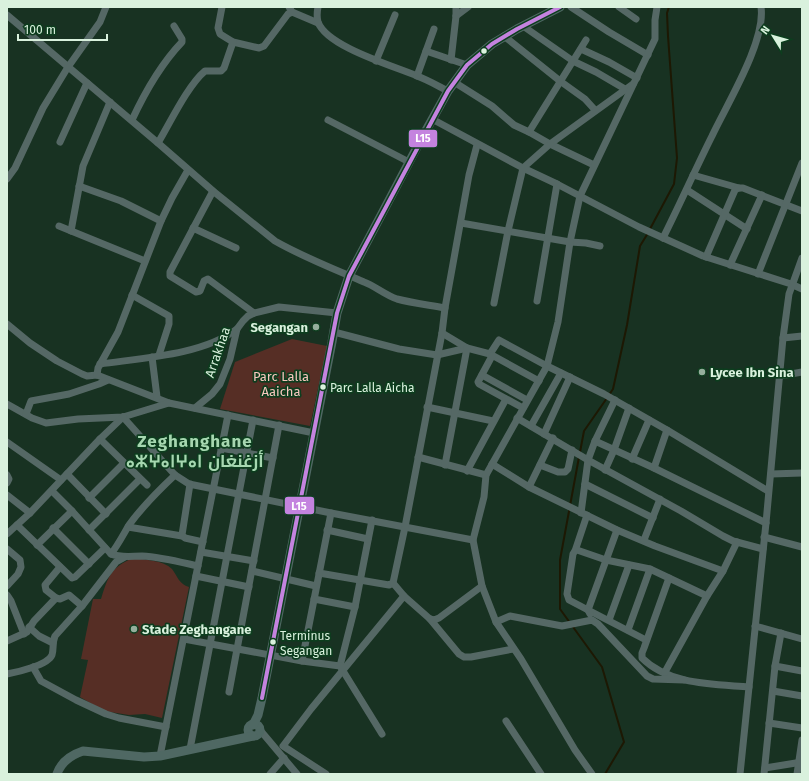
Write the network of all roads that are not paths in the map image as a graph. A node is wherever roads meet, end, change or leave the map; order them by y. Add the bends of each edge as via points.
1 (106, 7) edge
2 (222, 7) edge
3 (318, 7) edge
4 (456, 7) edge
5 (468, 7) edge
6 (560, 7) edge
7 (571, 7) edge
8 (619, 7) edge
9 (657, 7) edge
10 (761, 7) edge
11 (290, 9) edge
12 (7, 15) edge
13 (395, 15) dead end
14 (456, 16) junction
15 (636, 19) dead end
16 (318, 23) junction
17 (174, 26) dead end
18 (523, 26) junction
19 (434, 29) dead end
20 (504, 36) junction
21 (586, 40) dead end
22 (233, 42) junction
23 (581, 49) junction
24 (426, 51) junction
25 (648, 55) junction
26 (451, 60) junction
27 (376, 61) junction
28 (573, 61) junction
29 (467, 65) junction
30 (68, 67) junction
31 (417, 76) junction
32 (636, 80) junction
33 (560, 81) junction
34 (454, 82) junction
35 (87, 83) junction
36 (625, 90) junction
37 (448, 91) junction
38 (110, 102) junction
39 (595, 110) junction
40 (432, 119) junction
41 (132, 120) junction
42 (328, 120) dead end
43 (529, 132) junction
44 (60, 142) dead end
45 (158, 143) junction
46 (477, 144) junction
47 (550, 144) junction
48 (409, 162) junction
49 (802, 163) edge
50 (594, 165) junction
51 (523, 168) junction
52 (188, 170) junction
53 (693, 175) junction
54 (7, 179) edge
55 (557, 184) junction
56 (79, 186) junction
57 (739, 188) junction
58 (687, 190) junction
59 (213, 191) junction
60 (580, 196) junction
61 (762, 196) junction
62 (786, 205) junction
63 (802, 211) edge
64 (726, 214) junction
65 (161, 221) junction
66 (461, 223) junction
67 (59, 226) dead end
68 (193, 228) junction
69 (746, 229) junction
70 (71, 231) junction
71 (508, 231) junction
72 (548, 237) junction
73 (663, 238) junction
74 (570, 242) junction
75 (600, 246) dead end
76 (236, 248) dead end
77 (706, 257) junction
78 (802, 258) edge
79 (145, 261) junction
80 (730, 265) junction
81 (758, 274) junction
82 (349, 276) junction
83 (791, 284) junction
84 (802, 289) edge
85 (132, 295) junction
86 (537, 301) dead end
87 (494, 304) dead end
88 (445, 308) junction
89 (254, 313) junction
90 (337, 313) junction
91 (7, 324) edge
92 (237, 329) junction
93 (334, 332) junction
94 (442, 333) junction
95 (802, 336) edge
96 (783, 338) junction
97 (467, 348) junction
98 (437, 355) junction
99 (491, 355) junction
100 (156, 356) junction
101 (100, 364) junction
102 (547, 366) junction
103 (802, 372) edge
104 (561, 373) junction
105 (97, 375) junction
106 (482, 375) junction
107 (780, 376) junction
108 (570, 377) junction
109 (108, 380) junction
110 (539, 381) junction
111 (157, 397) junction
112 (506, 399) junction
113 (528, 400) junction
114 (614, 400) junction
115 (169, 402) junction
116 (7, 405) edge
117 (427, 407) junction
118 (195, 408) junction
119 (523, 408) junction
120 (629, 408) junction
121 (455, 413) junction
122 (26, 414) junction
123 (228, 415) junction
124 (123, 417) junction
125 (517, 418) junction
126 (253, 420) junction
127 (649, 420) junction
128 (493, 421) junction
129 (279, 425) junction
130 (531, 426) junction
131 (667, 430) junction
132 (314, 433) junction
133 (544, 434) junction
134 (553, 438) junction
135 (100, 439) junction
136 (595, 441) junction
137 (7, 442) edge
138 (221, 448) junction
139 (614, 450) junction
140 (574, 452) junction
141 (247, 453) junction
142 (418, 457) junction
143 (273, 458) junction
144 (632, 459) junction
145 (587, 460) junction
146 (124, 463) junction
147 (492, 464) junction
148 (540, 464) junction
149 (445, 465) junction
150 (654, 468) junction
151 (605, 470) junction
152 (467, 471) junction
153 (175, 474) junction
154 (771, 474) junction
155 (802, 474) edge
156 (7, 475) edge
157 (486, 475) junction
158 (64, 477) junction
159 (140, 479) junction
160 (7, 483) edge
161 (190, 484) junction
162 (585, 484) junction
163 (147, 485) dead end
164 (528, 487) junction
165 (213, 489) junction
166 (52, 491) junction
167 (768, 491) junction
168 (239, 494) junction
169 (7, 495) edge
170 (89, 498) junction
171 (265, 500) junction
172 (660, 500) junction
173 (300, 506) junction
174 (72, 510) junction
175 (30, 513) junction
176 (331, 513) junction
177 (106, 514) junction
178 (584, 514) junction
179 (653, 518) junction
180 (372, 520) junction
181 (766, 523) junction
182 (18, 525) junction
183 (128, 526) junction
184 (405, 527) junction
185 (53, 528) junction
186 (89, 530) junction
187 (327, 530) junction
188 (617, 530) junction
189 (7, 534) edge
190 (182, 536) junction
191 (764, 537) junction
192 (368, 539) junction
193 (473, 540) junction
194 (644, 540) junction
195 (203, 542) junction
196 (737, 542) junction
197 (37, 545) junction
198 (802, 547) edge
199 (105, 548) junction
200 (7, 549) edge
201 (576, 549) junction
202 (763, 549) junction
203 (201, 552) junction
204 (111, 554) junction
205 (228, 556) junction
206 (125, 557) junction
207 (606, 560) junction
208 (254, 561) junction
209 (89, 564) junction
210 (629, 565) junction
211 (198, 566) junction
212 (60, 567) junction
213 (650, 569) junction
214 (252, 571) junction
215 (723, 571) junction
216 (319, 573) junction
217 (196, 576) junction
218 (669, 578) junction
219 (284, 579) junction
220 (360, 580) junction
221 (223, 582) junction
222 (393, 583) junction
223 (7, 586) edge
224 (316, 586) junction
225 (482, 586) junction
226 (249, 587) junction
227 (7, 595) edge
228 (404, 596) junction
229 (707, 596) junction
230 (56, 598) junction
231 (314, 599) junction
232 (82, 606) junction
233 (355, 607) junction
234 (588, 610) junction
235 (430, 619) junction
236 (592, 620) junction
237 (609, 620) junction
238 (496, 622) junction
239 (755, 626) junction
240 (29, 628) junction
241 (628, 630) junction
242 (781, 633) junction
243 (24, 634) junction
244 (184, 639) junction
245 (802, 639) edge
246 (646, 640) junction
247 (7, 641) edge
248 (53, 643) junction
249 (211, 644) junction
250 (237, 649) junction
251 (513, 649) junction
252 (270, 655) junction
253 (302, 661) junction
254 (775, 666) junction
255 (33, 667) junction
256 (341, 668) junction
257 (802, 671) edge
258 (665, 672) junction
259 (7, 674) edge
260 (684, 680) junction
261 (749, 687) junction
262 (773, 691) junction
263 (229, 692) dead end
264 (802, 696) edge
265 (506, 721) dead end
266 (769, 723) junction
267 (166, 727) junction
268 (802, 728) edge
269 (255, 730) junction
270 (382, 734) dead end
271 (802, 740) edge
272 (281, 748) junction
273 (190, 749) junction
274 (160, 756) junction
275 (284, 758) junction
276 (801, 762) edge
277 (765, 771) edge
278 (273, 773) edge
279 (58, 774) edge
280 (297, 774) edge
281 (326, 774) edge
282 (541, 774) edge
283 (592, 774) edge
284 (740, 774) edge
285 (798, 774) edge

1 - 30 street via 100,22
2 - 22 street via 218,30
3 - 16 street
4 - 14 street
5 - 14 street
6 - 18 main road
7 - 25 street
8 - 15 street
9 - 25 street via 655,39
10 - 53 street via 761,24 748,62
11 - 16 street
11 - 22 street via 262,48
12 - 30 street
13 - 27 street
14 - 26 street
16 - 27 street via 336,40
17 - 41 street via 182,42 157,72
18 - 20 main road
18 - 28 street
19 - 24 street
20 - 29 main road
20 - 33 street
21 - 23 street
22 - 45 street via 224,68 221,71 204,72 187,94
23 - 28 street
23 - 32 street via 609,62
24 - 26 street
24 - 31 street
25 - 32 street
26 - 29 street
27 - 31 street
28 - 33 street
28 - 36 street
29 - 34 main road
30 - 35 street
30 - 54 street via 43,108 15,168
31 - 37 street
32 - 36 street
32 - 50 street
33 - 39 street via 585,99
33 - 43 street
34 - 37 main road
34 - 43 street via 492,106 514,125
35 - 38 street
35 - 44 street
36 - 39 street
37 - 40 main road
38 - 41 street
38 - 56 street via 83,166
39 - 47 street
40 - 46 street
40 - 48 main road
41 - 45 street
42 - 48 street
43 - 47 street
45 - 52 street
46 - 51 street
46 - 66 street
47 - 50 street
47 - 51 street
48 - 82 main road
49 - 62 street
50 - 60 street
51 - 55 street
51 - 71 street
52 - 59 street
52 - 65 street
53 - 57 street
53 - 58 street
55 - 60 street
55 - 72 street
56 - 65 street via 121,201
56 - 70 street
57 - 61 street
57 - 64 street via 735,190
58 - 64 street
58 - 73 street
59 - 68 street
59 - 82 street via 275,241
60 - 73 street
60 - 74 street
61 - 62 street
61 - 69 street
62 - 63 street
62 - 81 street
64 - 69 street
64 - 77 street
65 - 79 street
66 - 71 street
66 - 88 street
67 - 70 street
68 - 76 street
68 - 89 street via 170,276 196,292 208,279
69 - 80 street
70 - 79 street
71 - 72 street
71 - 87 street
72 - 74 street
72 - 86 street
73 - 77 street
74 - 75 street
74 - 102 street via 558,322
77 - 80 street
78 - 83 street
79 - 85 street
80 - 81 street
81 - 83 street
82 - 88 street via 395,298
82 - 90 main road
83 - 84 street
83 - 96 street
85 - 100 street via 169,316 169,324
85 - 101 street via 118,332
88 - 94 street
89 - 90 street, Arrakhaa via 285,307
89 - 92 street, Arrakhaa
90 - 93 main road
91 - 105 street via 57,361 87,376
92 - 100 street via 203,345
92 - 118 street, Arrakhaa via 223,379 212,394
93 - 98 street via 399,349
93 - 132 main road
94 - 97 street
94 - 98 street
95 - 96 street
96 - 107 street
97 - 98 street
97 - 99 street
97 - 121 street
98 - 117 street
99 - 102 street via 499,340
99 - 106 street
99 - 110 street
100 - 101 street
100 - 111 street
101 - 105 street
102 - 104 street
102 - 110 street
103 - 107 street
104 - 108 street
104 - 130 street
105 - 109 street
106 - 112 street via 479,384
106 - 113 street
107 - 154 street
108 - 114 street
108 - 133 street
109 - 111 street
109 - 122 street via 69,394 31,401
110 - 113 street
111 - 115 street
112 - 119 street
112 - 128 street
113 - 119 street
114 - 120 street
114 - 136 street
115 - 118 street
115 - 124 street
116 - 122 street
117 - 121 street
117 - 142 street
118 - 123 street
119 - 125 street
120 - 127 street
120 - 139 street
121 - 128 street
121 - 149 street
122 - 124 street via 46,423
123 - 126 street
123 - 138 street
124 - 135 street
124 - 153 street
125 - 130 street
125 - 147 street
126 - 129 street
126 - 141 street
127 - 131 street
127 - 144 street
128 - 152 street
129 - 132 street
129 - 143 street
130 - 133 street
131 - 150 street
131 - 167 street
132 - 173 main road
133 - 134 street
134 - 140 street
134 - 148 street
135 - 146 street
135 - 158 street
136 - 139 street
136 - 145 street
137 - 158 street
138 - 141 street
138 - 165 street
139 - 144 street
139 - 151 street
140 - 145 street
140 - 148 street via 568,469 564,472
141 - 143 street
141 - 168 street
142 - 149 street
142 - 184 street
143 - 171 street
144 - 150 street
145 - 151 street
145 - 162 street
146 - 159 street
146 - 170 street
147 - 157 street
147 - 164 street
148 - 164 street
149 - 152 street
150 - 181 street
151 - 172 street
152 - 157 street
153 - 161 street
153 - 183 street
154 - 155 street
154 - 167 street
156 - 160 street
157 - 193 street via 484,497
158 - 166 street
158 - 170 street
159 - 163 street
159 - 177 street
161 - 165 street
161 - 190 street
162 - 178 street
162 - 179 street
164 - 178 street
165 - 168 street
165 - 195 street
166 - 174 street
166 - 175 street
167 - 181 street
168 - 171 street
168 - 205 street
169 - 175 street
170 - 177 street
171 - 173 street
171 - 208 street
172 - 179 street
172 - 196 street
173 - 176 street
173 - 219 main road
174 - 185 street
174 - 186 street
175 - 182 street
176 - 180 street
176 - 187 street
177 - 186 street
178 - 188 street
178 - 201 street
179 - 194 street
180 - 184 street
180 - 192 street
181 - 191 street
182 - 189 street
182 - 197 street
183 - 190 street
183 - 204 street
184 - 193 street
184 - 222 street
185 - 197 street
185 - 209 street
186 - 199 street
187 - 192 street
187 - 216 street
188 - 194 street
188 - 207 street
190 - 195 street
191 - 198 street
191 - 202 street
192 - 220 street
193 - 225 street
194 - 215 street
195 - 203 street
196 - 202 street
196 - 215 street
197 - 212 street
199 - 204 street
199 - 209 street
200 - 223 street via 20,560 21,567
201 - 207 street
201 - 234 street via 567,594 570,601
202 - 239 street
203 - 205 street
203 - 211 street
204 - 206 street
205 - 208 street
205 - 221 street
206 - 211 street via 160,558
206 - 232 street via 116,562
207 - 210 street
207 - 234 street
208 - 214 street
209 - 212 street via 72,578
210 - 213 street
210 - 237 street
211 - 217 street
212 - 230 street via 45,586
213 - 218 street
213 - 241 street
214 - 219 street
214 - 226 street
215 - 229 street
216 - 220 street
216 - 224 street
217 - 221 street
217 - 244 street
218 - 229 street
218 - 246 street
219 - 224 street
219 - 252 main road
220 - 222 street via 389,585
220 - 233 street
221 - 226 street
221 - 249 street
222 - 228 street
224 - 231 street
225 - 235 street via 439,618
225 - 238 street
226 - 250 street
227 - 243 street
228 - 235 street
228 - 256 street
229 - 258 street
230 - 232 street via 62,599 70,595
230 - 240 street
231 - 233 street
231 - 253 street
232 - 248 street via 55,636
233 - 256 street
234 - 236 street
234 - 237 street
235 - 251 street via 464,657
236 - 238 street via 562,626 510,616
236 - 260 street via 647,676 653,679
237 - 241 street
238 - 251 street
239 - 242 street
239 - 261 street
240 - 243 street
240 - 248 street
241 - 246 street
242 - 245 street
242 - 254 street
243 - 247 street
244 - 249 street
244 - 267 street
246 - 258 street via 642,658
248 - 255 street via 50,659
249 - 250 street
249 - 273 street
250 - 252 street
250 - 263 street
251 - 283 street
252 - 253 street
252 - 269 main road
253 - 256 street
254 - 257 street
254 - 262 street
255 - 259 street
255 - 267 street via 41,681 106,714
256 - 270 street
256 - 272 street
258 - 260 street
260 - 261 street
261 - 284 street
262 - 264 street
262 - 266 street
265 - 282 street
266 - 268 street
266 - 277 street
267 - 274 street
269 - 272 street
269 - 273 main road via 229,740
271 - 276 street
272 - 275 street
272 - 281 street
273 - 274 main road
274 - 279 main road via 144,757 83,751 67,759
275 - 278 street
275 - 280 street
276 - 277 street
276 - 285 street

